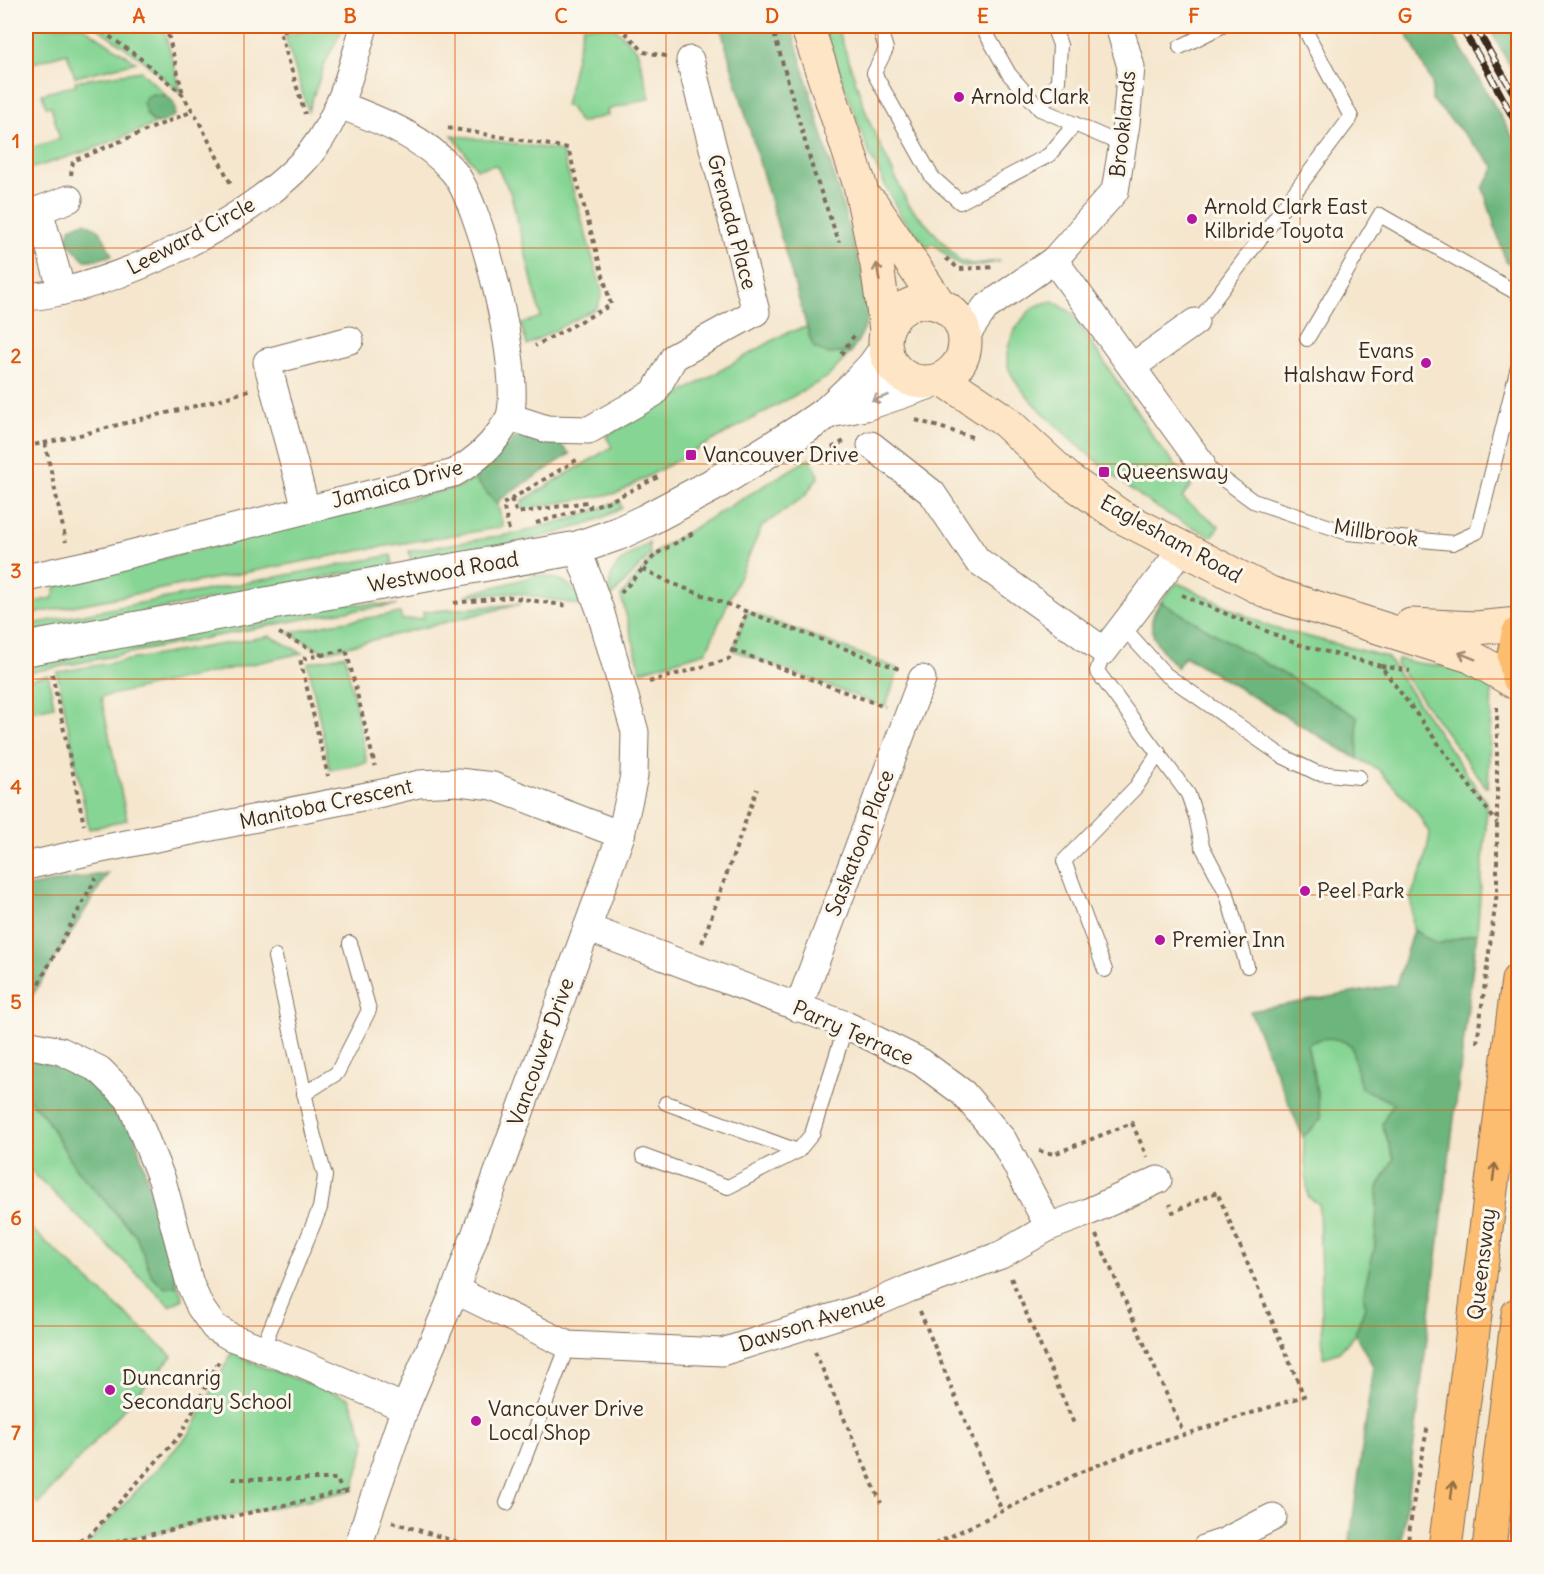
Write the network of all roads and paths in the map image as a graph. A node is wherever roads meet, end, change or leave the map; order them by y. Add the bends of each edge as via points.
1 (95, 26) edge
2 (166, 26) edge
3 (304, 26) edge
4 (364, 26) edge
5 (619, 26) edge
6 (807, 26) edge
7 (879, 26) edge
8 (982, 26) edge
9 (1053, 26) edge
10 (1119, 26) edge
11 (1222, 26) edge
12 (1303, 26) edge
13 (1180, 47) dead end
14 (690, 60) joint
15 (185, 101) junction
16 (340, 105) junction
17 (1040, 109) junction
18 (193, 111) junction
19 (1075, 124) junction
20 (1123, 145) junction
21 (315, 147) junction
22 (430, 150) junction
23 (860, 185) junction
24 (69, 199) joint
25 (32, 211) edge
26 (244, 211) junction
27 (1054, 260) junction
28 (62, 291) junction
29 (1518, 296) edge
30 (26, 297) edge
31 (1195, 322) joint
32 (955, 325) junction
33 (1307, 339) dead end
34 (351, 340) dead end
35 (886, 340) junction
36 (510, 355) junction
37 (1132, 368) junction
38 (1518, 368) edge
39 (936, 380) junction
40 (273, 383) junction
41 (829, 411) junction
42 (510, 417) junction
43 (1005, 421) junction
44 (589, 430) junction
45 (45, 443) junction
46 (871, 445) dead end
47 (26, 446) edge
48 (1201, 463) joint
49 (511, 499) junction
50 (592, 506) dead end
51 (306, 509) junction
52 (509, 530) dead end
53 (577, 548) junction
54 (1183, 548) junction
55 (72, 568) junction
56 (642, 569) dead end
57 (26, 578) edge
58 (1159, 578) junction
59 (1518, 586) edge
60 (747, 611) junction
61 (1358, 622) junction
62 (1122, 626) junction
63 (1509, 628) edge
64 (276, 631) dead end
65 (26, 649) edge
66 (733, 650) junction
67 (1104, 651) junction
68 (322, 655) junction
69 (52, 673) dead end
70 (1518, 677) edge
71 (922, 679) joint
72 (623, 689) junction
73 (1508, 692) edge
74 (908, 717) junction
75 (1159, 753) junction
76 (1359, 777) dead end
77 (757, 789) dead end
78 (382, 793) junction
79 (78, 798) dead end
80 (334, 802) junction
81 (1497, 823) junction
82 (621, 835) junction
83 (102, 849) junction
84 (26, 866) edge
85 (587, 928) junction
86 (350, 943) dead end
87 (275, 957) dead end
88 (1246, 966) dead end
89 (693, 968) junction
90 (1105, 970) dead end
91 (1518, 980) edge
92 (26, 1007) edge
93 (798, 1008) junction
94 (846, 1025) junction
95 (1477, 1043) dead end
96 (26, 1044) edge
97 (304, 1094) junction
98 (666, 1103) dead end
99 (1003, 1140) junction
100 (798, 1151) junction
101 (643, 1156) dead end
102 (1158, 1180) junction
103 (1086, 1213) junction
104 (1048, 1227) junction
105 (1002, 1255) junction
106 (910, 1288) junction
107 (455, 1290) junction
108 (1518, 1314) edge
109 (804, 1326) junction
110 (231, 1337) junction
111 (568, 1345) junction
112 (262, 1349) junction
113 (405, 1408) junction
114 (1431, 1414) dead end
115 (1075, 1426) dead end
116 (1184, 1434) junction
117 (231, 1479) dead end
118 (342, 1492) junction
119 (507, 1503) dead end
120 (881, 1503) dead end
121 (1002, 1511) junction
122 (368, 1515) junction
123 (1272, 1518) dead end
124 (78, 1541) junction
125 (1219, 1546) edge
126 (63, 1548) edge
127 (81, 1548) edge
128 (89, 1548) edge
129 (358, 1548) edge
130 (477, 1548) edge
131 (927, 1548) edge
132 (1407, 1548) edge
133 (1445, 1548) edge
134 (1489, 1548) edge

1 - 15 path via 149,66
2 - 15 path
3 - 21 path via 280,32
4 - 16 street, Leeward Circle
5 - 14 path via 644,52
6 - 23 main road, Eaglesham Road
7 - 19 lane via 886,49 874,73 932,177 960,202 1049,155
8 - 17 lane via 1009,74
9 - 17 lane via 1060,45 1058,81
10 - 20 street, Brooklands via 1131,67
11 - 13 lane
12 - 31 lane via 1351,117
14 - 44 street, Grenada Place via 756,312 674,357 654,393
15 - 18 path
16 - 21 street, Leeward Circle
16 - 22 street, Jamaica Drive via 401,130
17 - 19 lane
18 - 24 path via 73,161
18 - 26 path
19 - 20 lane
20 - 27 street, Brooklands via 1115,191
21 - 26 street, Leeward Circle via 284,181
22 - 36 street, Jamaica Drive via 454,172 472,205 493,274
22 - 36 path via 444,127 568,148 611,305 523,353
23 - 32 main road, Eaglesham Road
35 -> 23 main road, Eaglesham Road via 878,265
24 - 25 street
25 - 28 street
26 - 28 street, Leeward Circle via 123,273
27 - 32 street, Brooklands
27 - 37 street, Millbrook
28 - 30 street, Leeward Circle
29 - 33 lane via 1380,215
31 - 37 street
32 - 35 main road via 926,301 913,303 892,318
32 - 39 main road via 962,360 954,370
32 - 43 main road, Eaglesham Road
34 - 40 street via 267,362
35 - 39 main road via 887,357 904,377 916,382
35 - 41 street, Westwood Road via 873,367
36 - 42 street, Jamaica Drive
37 - 48 street, Millbrook
38 - 48 lane, Millbrook via 1477,532 1453,543 1348,533 1253,501
39 -> 41 street, Westwood Road via 865,404
39 - 43 main road, Eaglesham Road
40 - 45 path
40 - 51 street
41 - 53 street, Westwood Road via 711,486 617,534
42 - 44 street via 547,429
42 - 51 street, Jamaica Drive via 490,447 473,463 454,473
43 - 54 main road, Eaglesham Road via 1069,480 1111,510
44 - 49 path via 600,446
45 - 47 path
45 - 55 path
46 - 67 street via 932,493 977,560
49 - 50 path via 517,513 587,502
49 - 52 path via 502,504
51 - 55 street, Jamaica Drive
53 - 65 street, Westwood Road
53 - 72 street, Vancouver Drive
54 - 58 street
54 - 61 main road, Eaglesham Road via 1270,593
55 - 57 street, Jamaica Drive
56 - 60 path
58 - 62 street
58 - 81 path via 1178,593 1298,644 1381,666
59 - 63 path via 1511,597 1496,606
60 - 66 path
60 - 71 path
61 - 63 main road, Eaglesham Road
73 -> 61 main road, Eaglesham Road via 1470,656
62 - 67 street
62 - 76 lane via 1166,674 1282,756 1317,774
63 - 70 highway
64 - 68 path
66 - 72 path via 729,659
66 - 74 path
67 - 75 lane via 1097,671
68 - 78 path via 346,649
68 - 80 path via 300,659
69 - 79 path
71 - 74 street, Saskatoon Place
72 - 82 street, Vancouver Drive via 636,732 634,776
73 - 81 path
74 - 93 street, Saskatoon Place
75 - 88 lane via 1188,794 1202,846 1227,894
75 - 90 lane via 1136,787 1064,861
77 - 89 path
78 - 80 street, Manitoba Crescent
78 - 82 street, Manitoba Crescent via 448,782 493,786
80 - 83 street, Manitoba Crescent
81 - 95 path via 1497,892
82 - 85 street, Vancouver Drive
83 - 84 street, Manitoba Crescent
83 - 92 path via 101,869
85 - 89 street, Parry Terrace
85 - 107 street, Vancouver Drive
86 - 97 lane via 369,1010 337,1073
87 - 97 lane
89 - 93 street, Parry Terrace
133 -> 91 highway, Queensway
93 - 94 street, Parry Terrace
94 - 99 street, Parry Terrace via 921,1062 963,1093
94 - 100 lane via 812,1134
96 - 110 street via 61,1051 100,1070 129,1098 162,1180 190,1284 214,1327
97 - 112 lane via 325,1176 320,1208
98 - 100 lane
99 - 102 path via 1054,1154 1132,1123
99 - 104 street, Parry Terrace
100 - 101 lane via 728,1187
102 - 103 street, Dawson Avenue
102 - 116 path via 1173,1212 1217,1192 1304,1396
103 - 104 street, Dawson Avenue
103 - 116 path
104 - 105 street, Dawson Avenue
105 - 106 street, Dawson Avenue
105 - 115 path
106 - 109 street, Dawson Avenue
106 - 121 path
107 - 111 street, Dawson Avenue
107 - 113 street, Vancouver Drive
108 - 134 highway, Queensway
109 - 111 street, Dawson Avenue via 722,1352
109 - 120 path
110 - 112 street
110 - 124 path via 181,1434 92,1534
111 - 119 lane
112 - 113 street
113 - 122 street, Vancouver Drive
114 - 132 path
116 - 121 path via 1083,1471
117 - 118 path via 337,1479
118 - 122 path via 352,1490
118 - 128 path
121 - 131 path
122 - 129 street, Vancouver Drive
122 - 130 path
123 - 125 street
124 - 126 path
124 - 127 path

